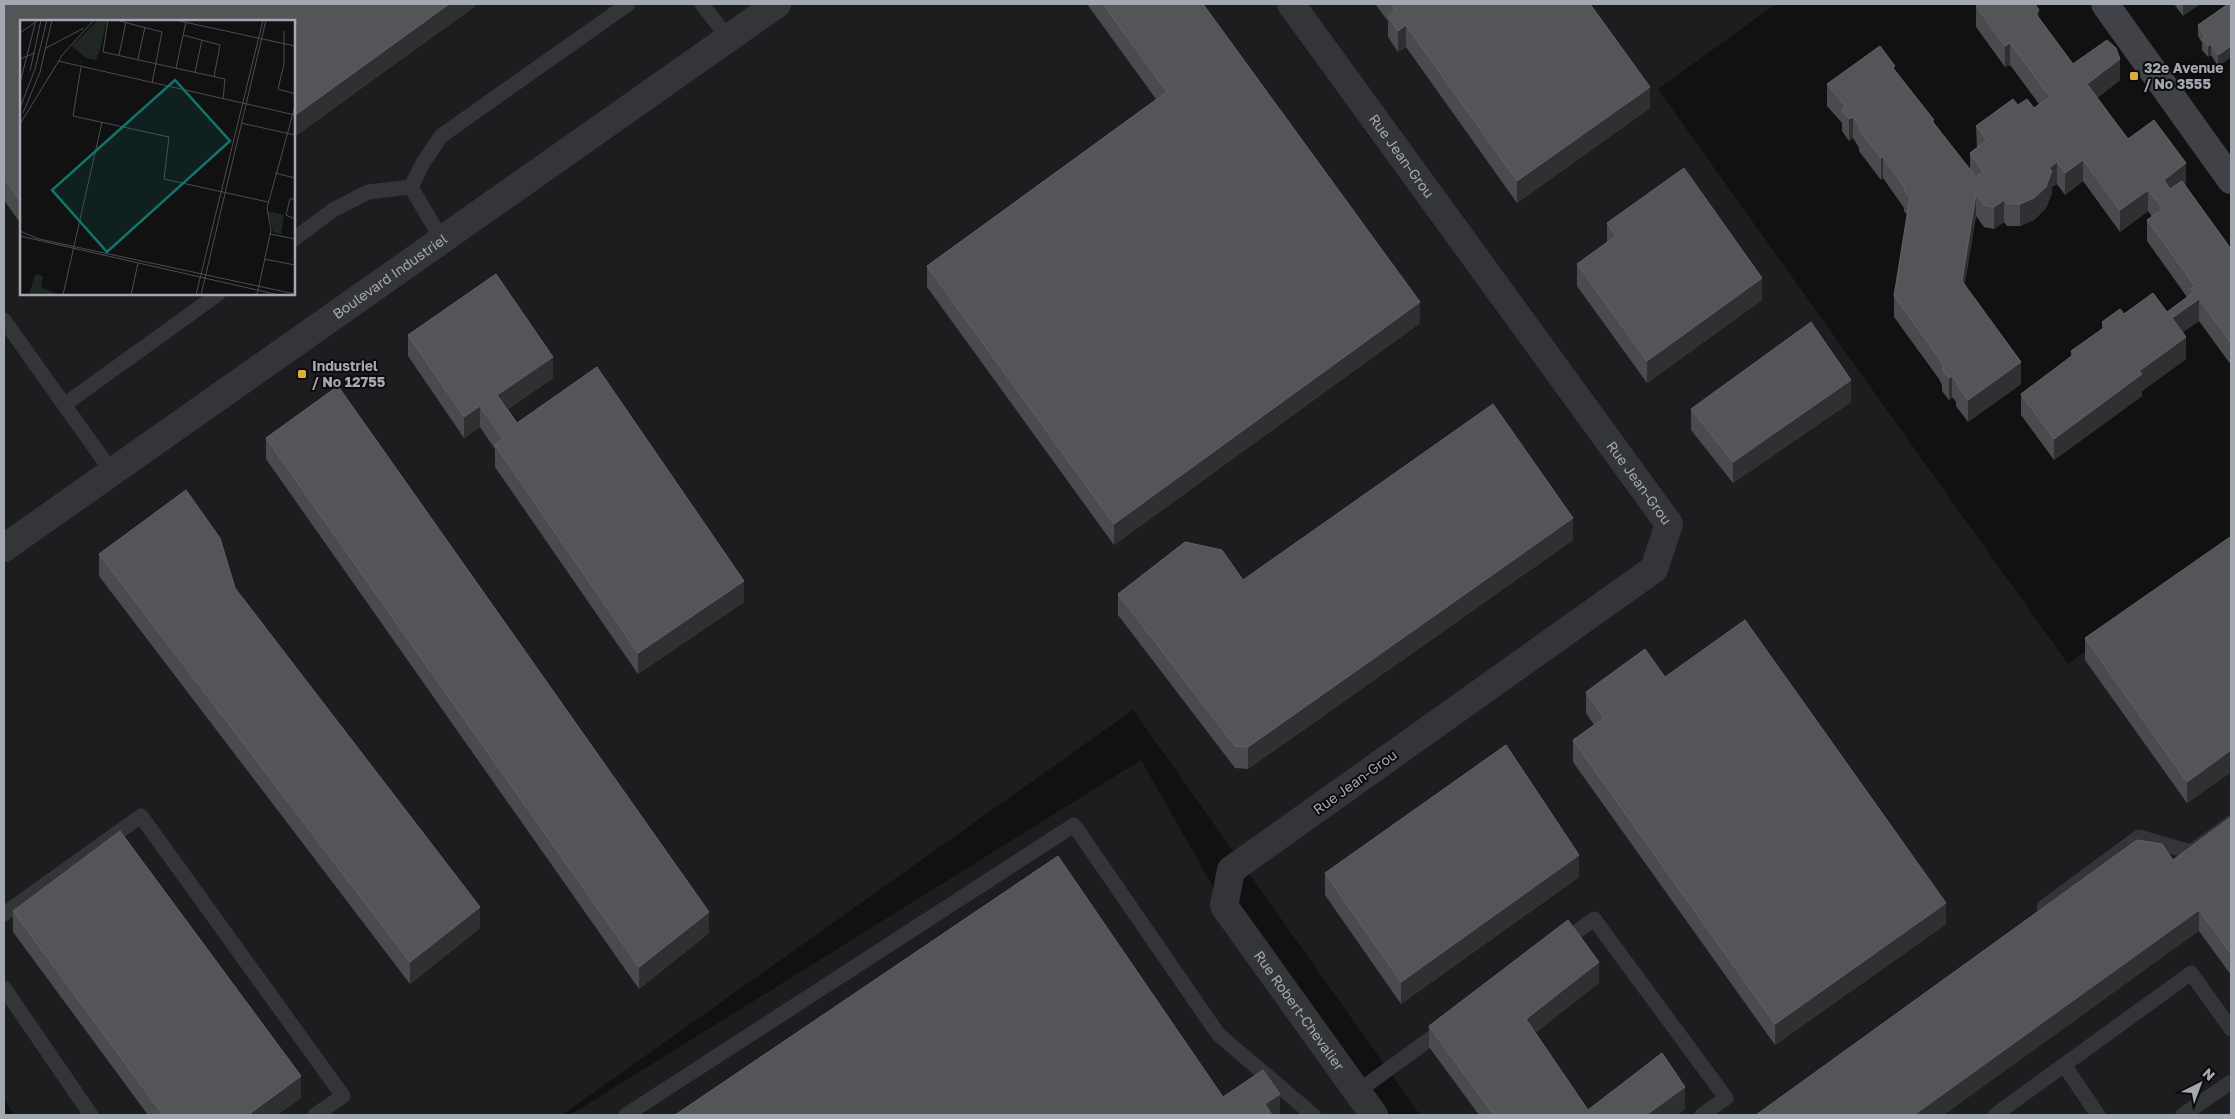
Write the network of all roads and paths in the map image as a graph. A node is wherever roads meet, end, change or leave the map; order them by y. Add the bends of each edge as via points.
1 (628, 4) edge
2 (702, 4) edge
3 (777, 4) edge
4 (1291, 4) edge
5 (2105, 4) edge
6 (728, 38) junction
7 (2231, 180) edge
8 (411, 187) junction
9 (295, 238) edge
10 (442, 240) junction
11 (217, 295) edge
12 (4, 320) edge
13 (64, 405) junction
14 (112, 472) junction
15 (4, 548) edge
16 (2231, 823) edge
17 (1224, 906) joint
18 (4, 914) edge
19 (2034, 914) edge
20 (1546, 953) edge
21 (4, 988) edge
22 (2225, 1008) edge
23 (1460, 1017) edge
24 (2231, 1029) edge
25 (2064, 1065) junction
26 (2231, 1082) edge
27 (1357, 1092) junction
28 (91, 1115) edge
29 (315, 1115) edge
30 (626, 1115) edge
31 (1313, 1115) edge
32 (1374, 1115) edge
33 (1702, 1115) edge
34 (1995, 1115) edge
35 (2098, 1115) edge
36 (2183, 1115) edge

1 - 8 lane via 442,136
2 - 6 lane
3 - 6 street, Boulevard Industriel
4 - 17 street, Rue Jean-Grou via 1669,524 1654,569 1231,870
5 - 7 street
6 - 10 street, Boulevard Industriel
8 - 9 lane via 368,192 334,210
8 - 10 lane
10 - 14 street, Boulevard Industriel
11 - 13 lane
12 - 13 lane
13 - 14 lane
14 - 15 street, Boulevard Industriel
16 - 19 lane via 2191,852 2139,838
17 - 27 street, Rue Robert-Chevalier
18 - 29 lane via 141,816 343,1096
20 - 33 lane via 1594,919 1726,1098
21 - 28 lane
22 - 24 lane
22 - 25 lane via 2191,973
23 - 27 lane
25 - 34 lane
25 - 35 lane
26 - 36 lane
27 - 32 street, Rue Robert-Chevalier
30 - 31 lane via 1074,825 1218,1034

